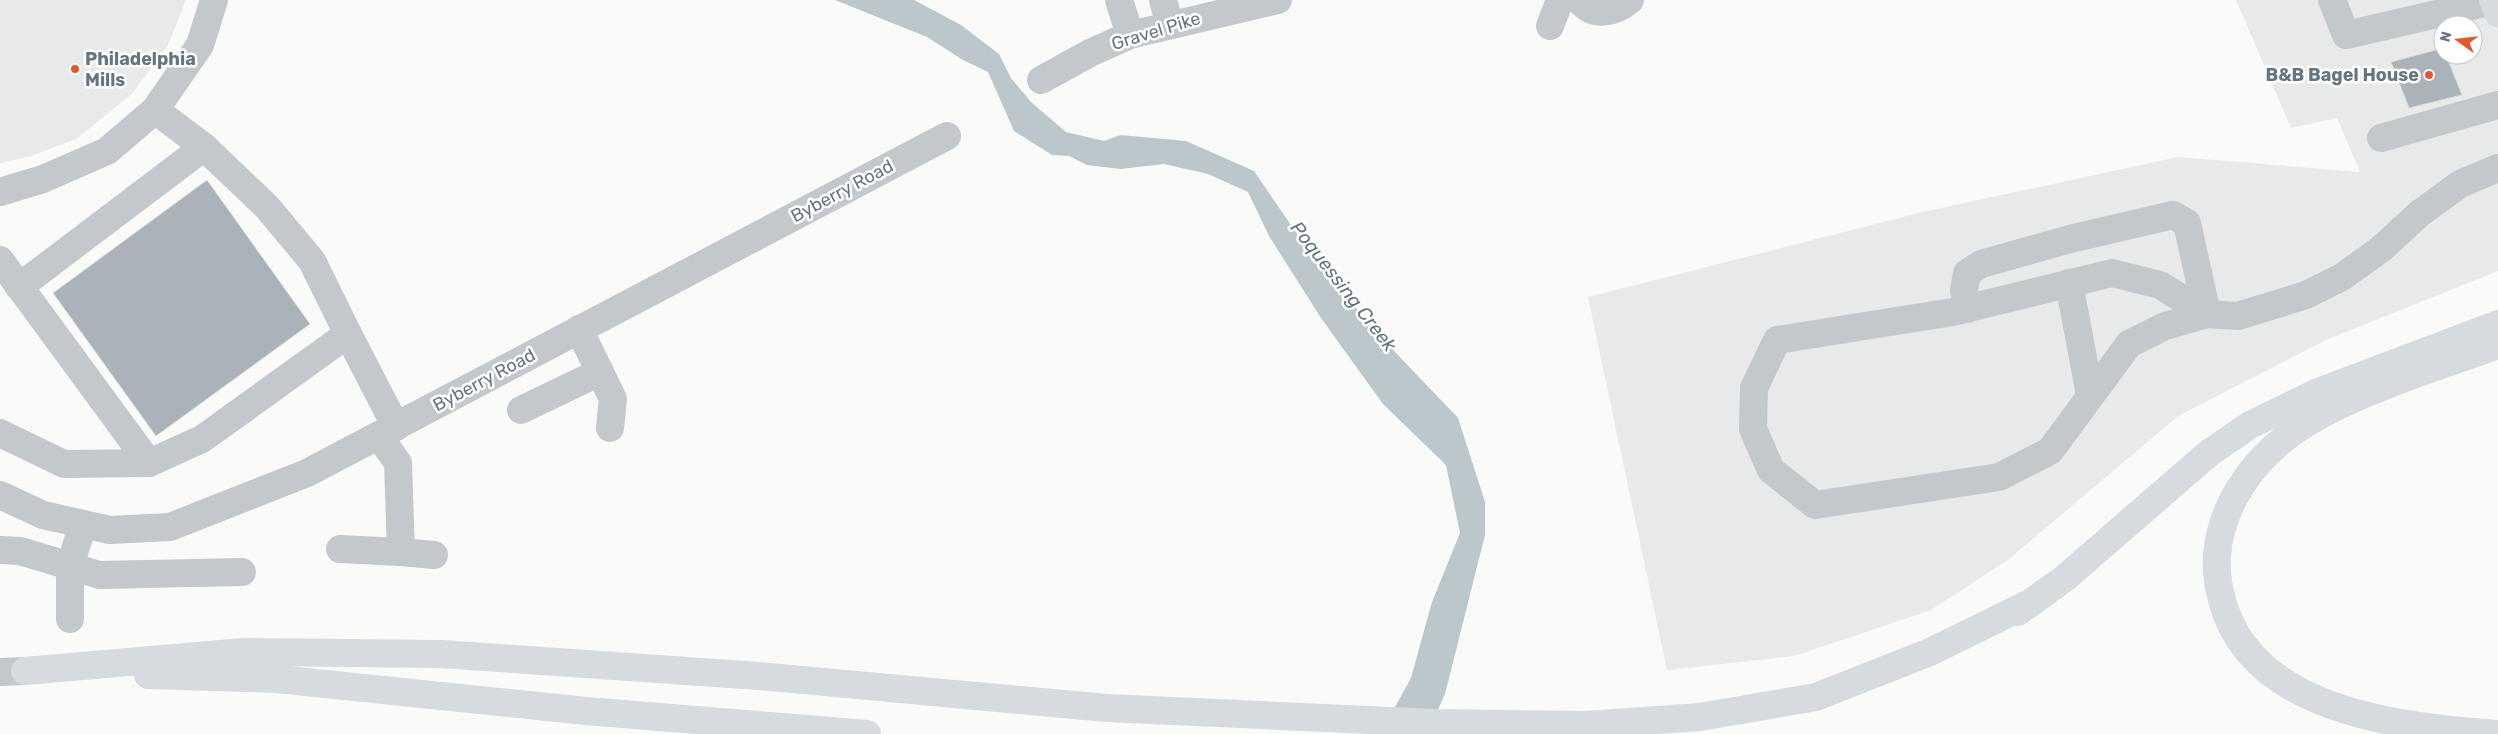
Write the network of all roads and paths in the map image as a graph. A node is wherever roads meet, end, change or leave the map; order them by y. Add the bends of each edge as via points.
1 (214, 0) edge
2 (1120, 0) edge
3 (1278, 0) edge
4 (1560, 0) edge
5 (1579, 0) edge
6 (1630, 0) edge
7 (2332, 0) edge
8 (2493, 0) edge
9 (1166, 12) edge
10 (2498, 13) edge
11 (1550, 26) dead end
12 (1130, 35) junction
13 (1041, 80) dead end
14 (2498, 106) edge
15 (155, 110) junction
16 (947, 136) dead end
17 (2380, 138) dead end
18 (204, 147) junction
19 (2498, 168) edge
20 (0, 192) edge
21 (0, 260) edge
22 (2074, 282) junction
23 (20, 287) junction
24 (1966, 309) junction
25 (2207, 314) junction
26 (2498, 324) edge
27 (579, 330) junction
28 (348, 334) junction
29 (2498, 345) edge
30 (600, 372) junction
31 (2090, 395) junction
32 (522, 410) dead end
33 (610, 428) dead end
34 (388, 431) junction
35 (0, 433) edge
36 (149, 463) junction
37 (0, 495) edge
38 (83, 524) junction
39 (340, 549) dead end
40 (0, 550) edge
41 (401, 552) junction
42 (434, 554) dead end
43 (70, 566) junction
44 (242, 572) dead end
45 (2032, 602) junction
46 (70, 619) dead end
47 (12, 672) edge
48 (867, 734) edge
49 (1652, 734) edge
50 (2498, 734) edge

1 - 15 street via 200,45
2 - 12 street
3 - 9 street, Gravel Pike
4 - 11 street
5 - 6 street via 1600,12 1611,12
7 - 8 street via 2346,35
8 - 10 main road
9 - 12 street, Gravel Pike
12 - 13 street, Gravel Pike
14 - 17 street
15 - 18 street
15 - 20 street via 107,151 43,179
16 - 27 street, Byberry Road
18 - 23 street
18 - 28 street via 268,207 312,261
19 - 25 street via 2460,184 2419,214 2381,250 2342,277 2306,295 2238,316
21 - 23 street
22 - 24 street
22 - 25 street via 2112,273 2146,281 2160,285
22 - 31 street
23 - 36 street
24 - 25 street via 1964,290 1967,273 1981,264 2174,215 2187,223
24 - 31 street via 1777,340 1754,388 1753,429 1771,470 1815,505 1998,477 2050,451
25 - 31 street via 2165,326 2129,344
26 - 45 main road via 2318,392 2250,425 2202,459 2096,552
27 - 30 street
27 - 34 street, Byberry Road
28 - 34 street
28 - 36 street via 202,440
29 - 50 main road via 2328,411 2284,439 2251,472 2232,501 2221,528 2217,561 2220,593 2231,625 2256,659 2289,686 2358,714
30 - 32 street
30 - 33 street via 613,399
34 - 38 street, Byberry Road via 307,473 170,526 110,530
34 - 41 street via 398,463
35 - 36 street via 64,464
37 - 38 street, Byberry Road via 43,515
38 - 43 street
39 - 41 street
40 - 43 street via 20,551
41 - 42 street
43 - 44 street via 99,575
43 - 46 street
45 - 47 main road via 1930,652 1816,697 1700,716 1596,724 1433,723 1107,708 759,676 441,654 244,652
45 - 49 main road via 1986,636 1940,663 1859,697 1731,728
47 - 48 main road via 277,679 586,711

